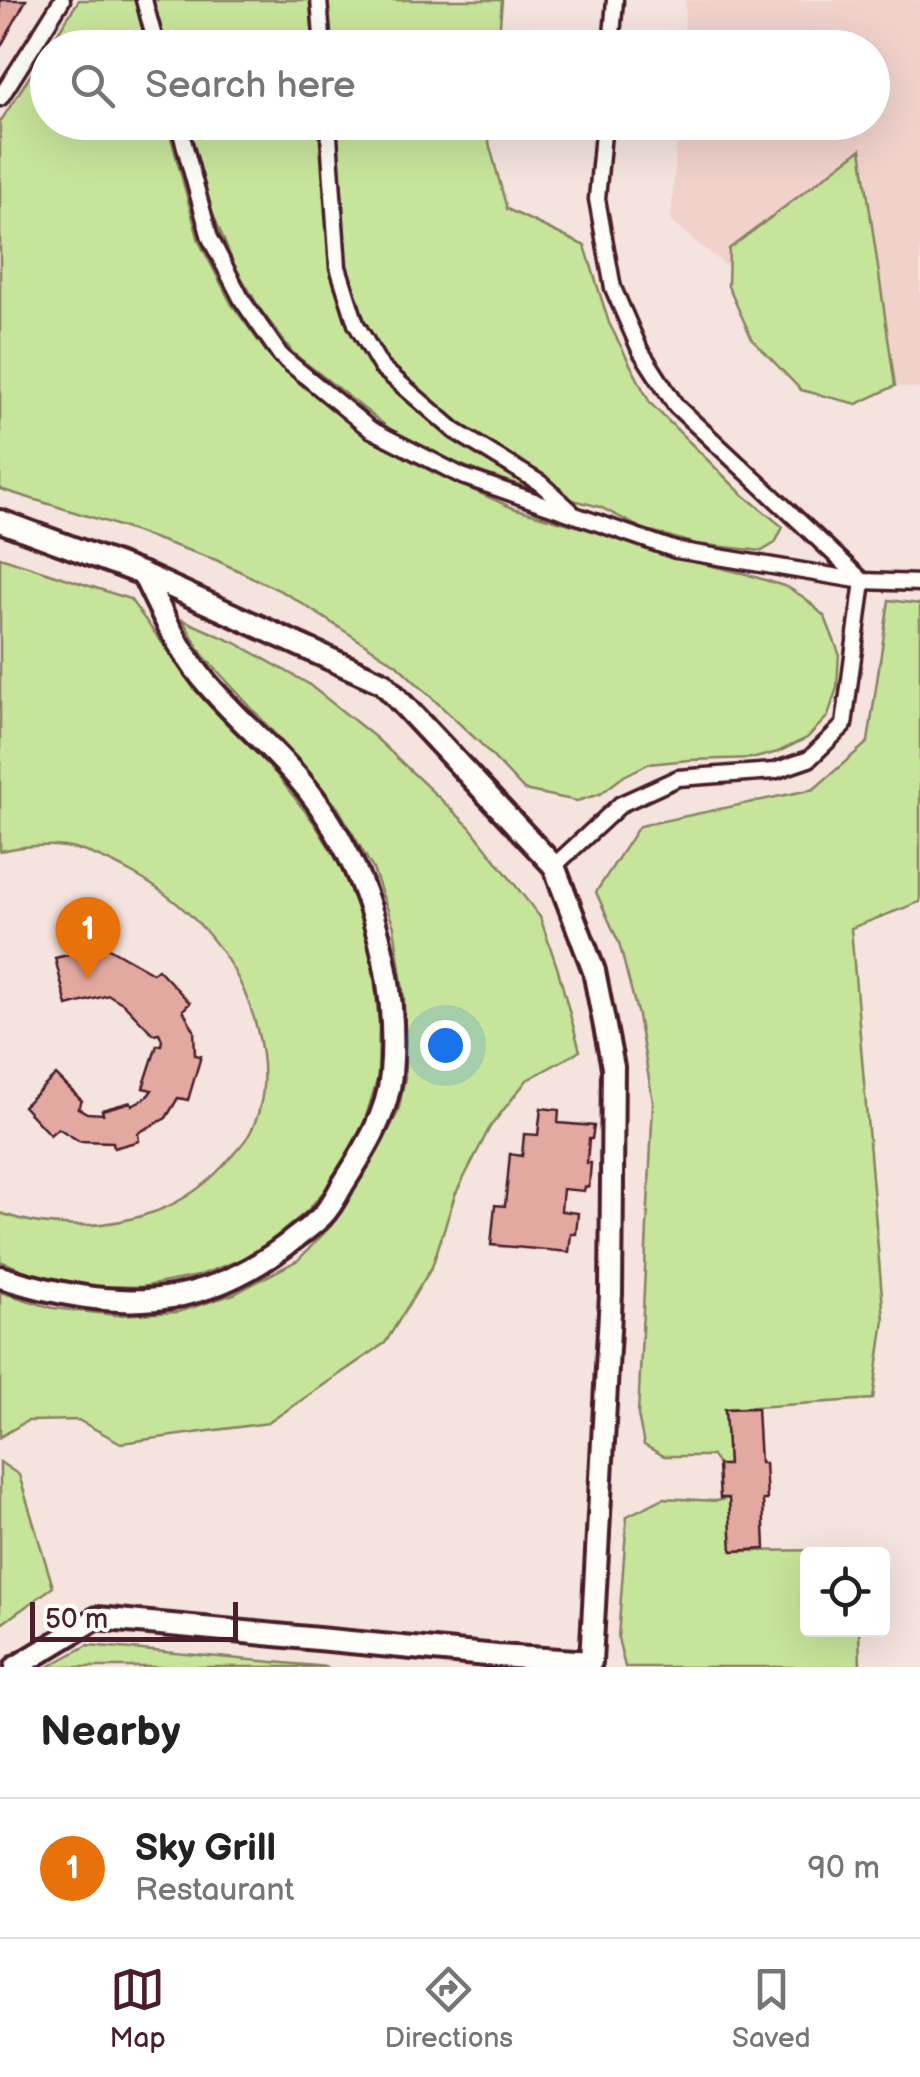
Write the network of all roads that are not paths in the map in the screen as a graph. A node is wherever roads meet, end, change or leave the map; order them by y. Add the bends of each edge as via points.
1 (62, 0) edge
2 (144, 0) edge
3 (320, 0) edge
4 (615, 0) edge
5 (43, 30) edge
6 (152, 30) edge
7 (322, 30) edge
8 (612, 30) edge
9 (30, 51) edge
10 (0, 98) edge
11 (183, 140) edge
12 (329, 140) edge
13 (602, 140) edge
14 (574, 514) junction
15 (0, 522) edge
16 (142, 574) junction
17 (863, 581) junction
18 (920, 583) edge
19 (554, 866) junction
20 (0, 1277) edge
21 (497, 1661) edge
22 (592, 1665) edge
23 (16, 1667) edge

1 - 5 lane
2 - 6 lane
3 - 7 lane
4 - 8 lane
9 - 10 lane
11 - 14 lane via 210,238 281,356 370,429 462,476
12 - 14 lane via 338,267 356,324 381,367 455,432 540,483
13 - 17 lane via 597,199 613,288 640,350 676,406
14 - 17 lane via 676,550
15 - 16 street
16 - 19 street via 382,683
16 - 20 street via 202,678 320,807 357,870 382,952 391,1076 382,1114 325,1214 273,1256 225,1283 173,1298 116,1300
17 - 18 lane
17 - 19 lane via 844,725 808,758 774,772 678,778 622,804
19 - 22 street via 594,970 613,1067 611,1294
21 - 22 street
21 - 23 street via 98,1618

